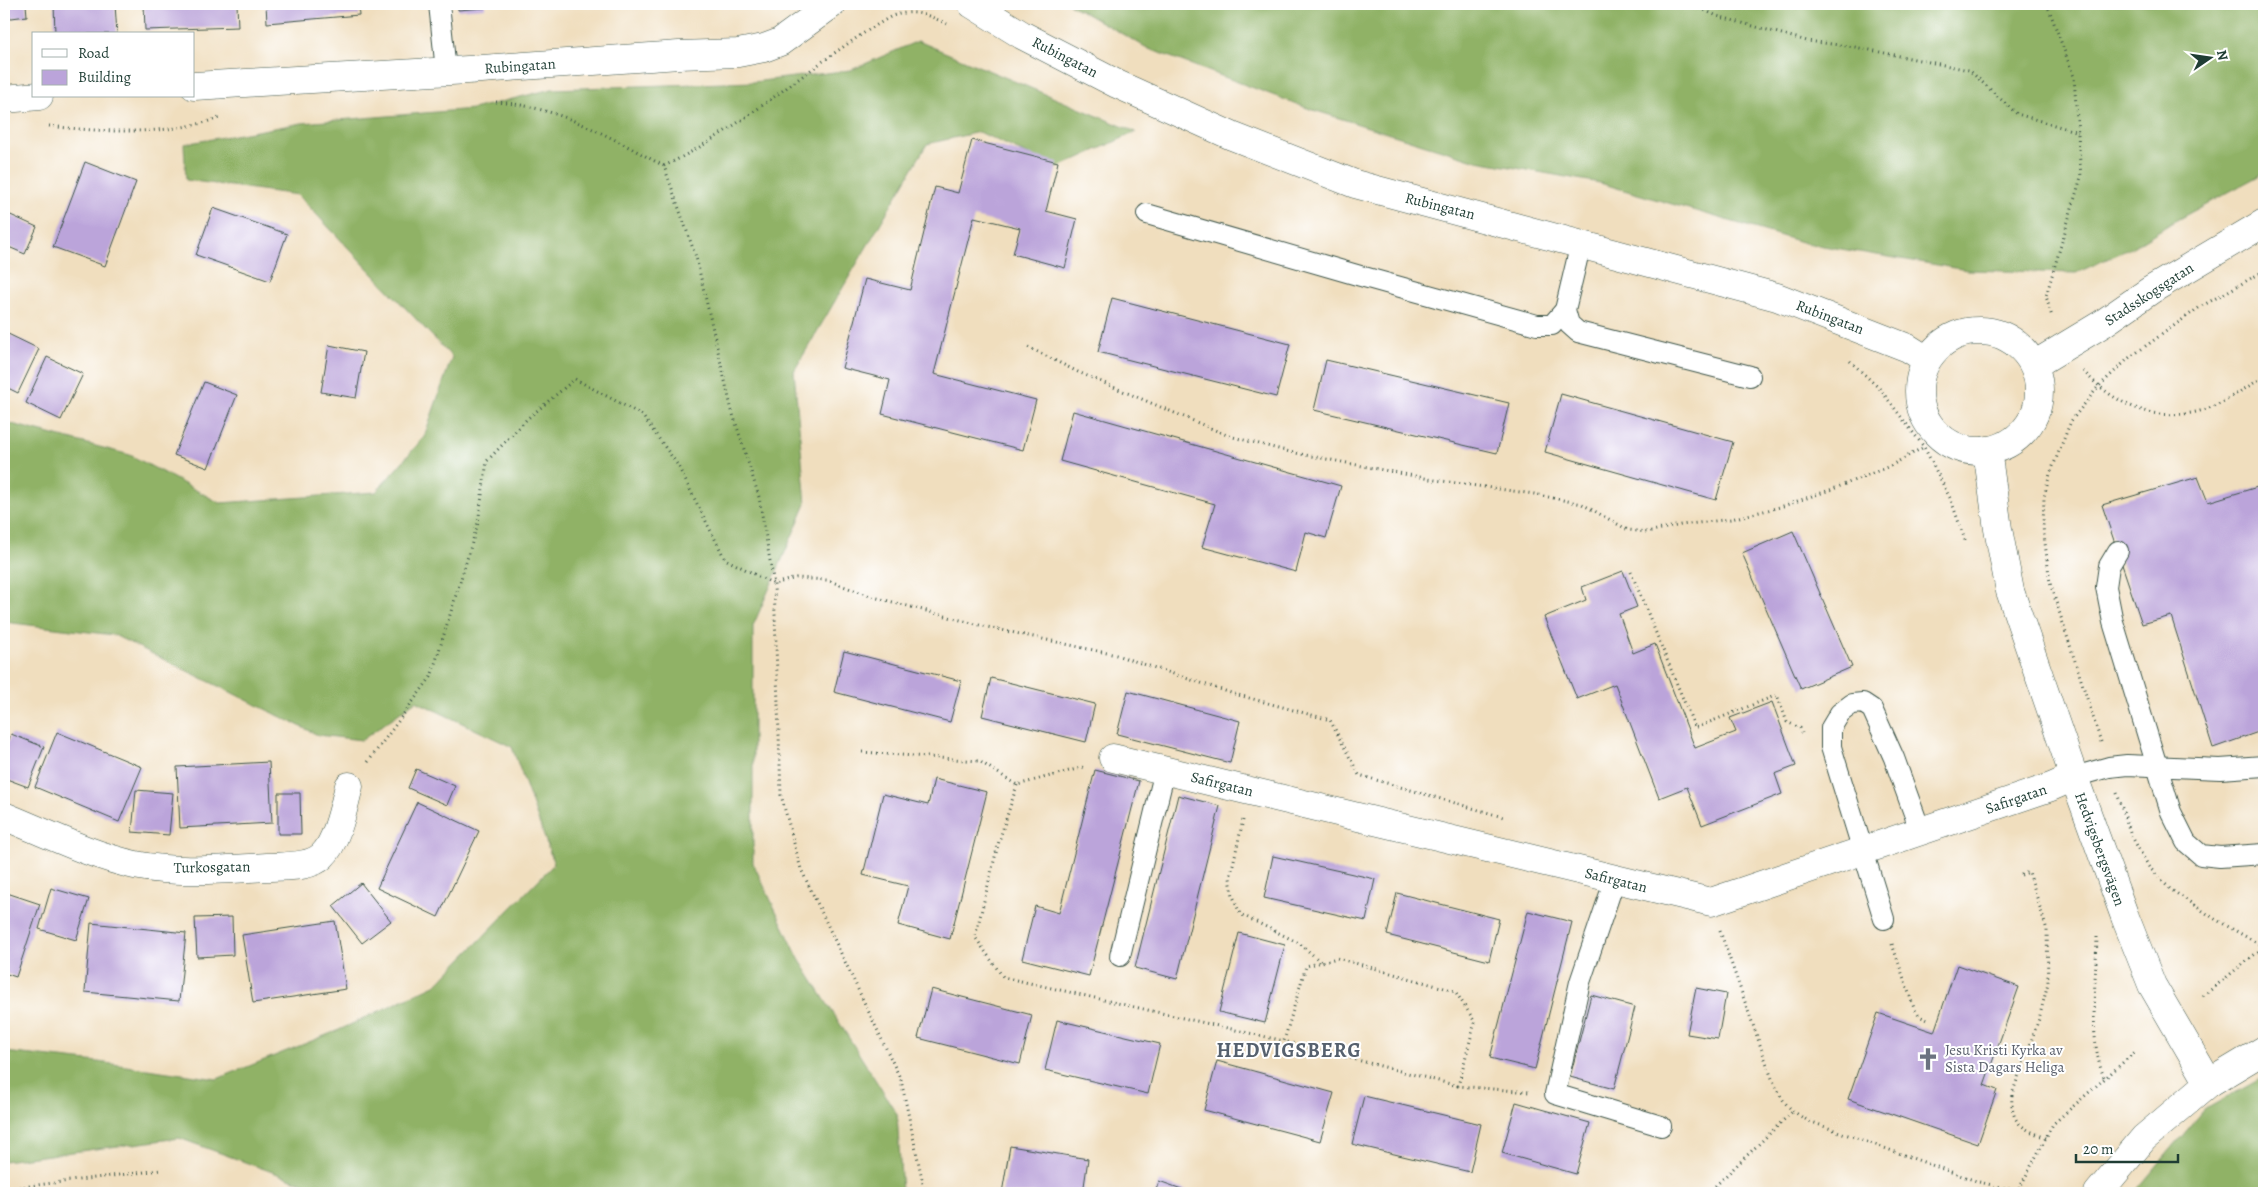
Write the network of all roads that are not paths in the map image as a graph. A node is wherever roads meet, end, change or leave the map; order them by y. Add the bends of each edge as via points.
1 (439, 4) edge
2 (832, 4) edge
3 (972, 4) edge
4 (446, 71) junction
5 (195, 86) edge
6 (32, 97) edge
7 (4, 99) edge
8 (1147, 214) dead end
9 (2264, 223) edge
10 (1582, 243) junction
11 (1565, 310) junction
12 (1927, 360) junction
13 (2034, 365) junction
14 (1750, 376) dead end
15 (1987, 450) junction
16 (2118, 551) dead end
17 (1113, 758) road end
18 (2157, 766) junction
19 (2264, 766) edge
20 (1157, 768) junction
21 (2074, 777) junction
22 (349, 786) road end
23 (4, 816) edge
24 (1920, 830) junction
25 (1862, 850) junction
26 (2264, 854) edge
27 (1615, 879) junction
28 (1884, 919) road end
29 (1120, 956) dead end
30 (2264, 1050) edge
31 (2209, 1083) junction
32 (1661, 1126) dead end
33 (2098, 1193) edge

1 - 4 lane
2 - 4 street, Rubingatan via 780,42 738,53
3 - 10 street, Rubingatan via 1022,35 1117,84 1232,136 1355,184
4 - 5 street, Rubingatan
6 - 7 street
8 - 11 lane via 1537,325 1552,325
9 - 13 street, Stadsskogsgatan
10 - 11 lane
10 - 12 street, Rubingatan via 1777,297 1908,348
11 - 14 lane via 1569,324 1578,332
12 - 13 street via 1948,339 1977,331 2010,340
12 - 15 street via 1920,380 1920,400 1932,428 1956,447
13 - 15 street via 2038,399 2031,420 2017,437 1998,448
15 - 21 street, Hedvigsbergsvägen via 2010,591
16 - 18 lane via 2109,566 2106,587 2113,622
17 - 20 street, Safirgatan
18 - 19 lane via 2220,769
18 - 21 lane via 2127,764
18 - 26 lane via 2171,812 2186,842 2201,855
20 - 27 street, Safirgatan
20 - 29 lane
21 - 24 street, Safirgatan
21 - 31 street, Hedvigsbergsvägen via 2152,985
22 - 23 street, Turkosgatan via 327,850 320,858 301,865 195,870 136,865 104,856
24 - 25 street, Safirgatan
24 - 25 lane via 1872,709 1863,703 1852,704 1840,713 1831,728 1831,747
25 - 27 street, Safirgatan via 1711,902
25 - 28 lane
27 - 32 lane via 1580,982 1555,1094
30 - 31 street
31 - 33 street via 2144,1138

